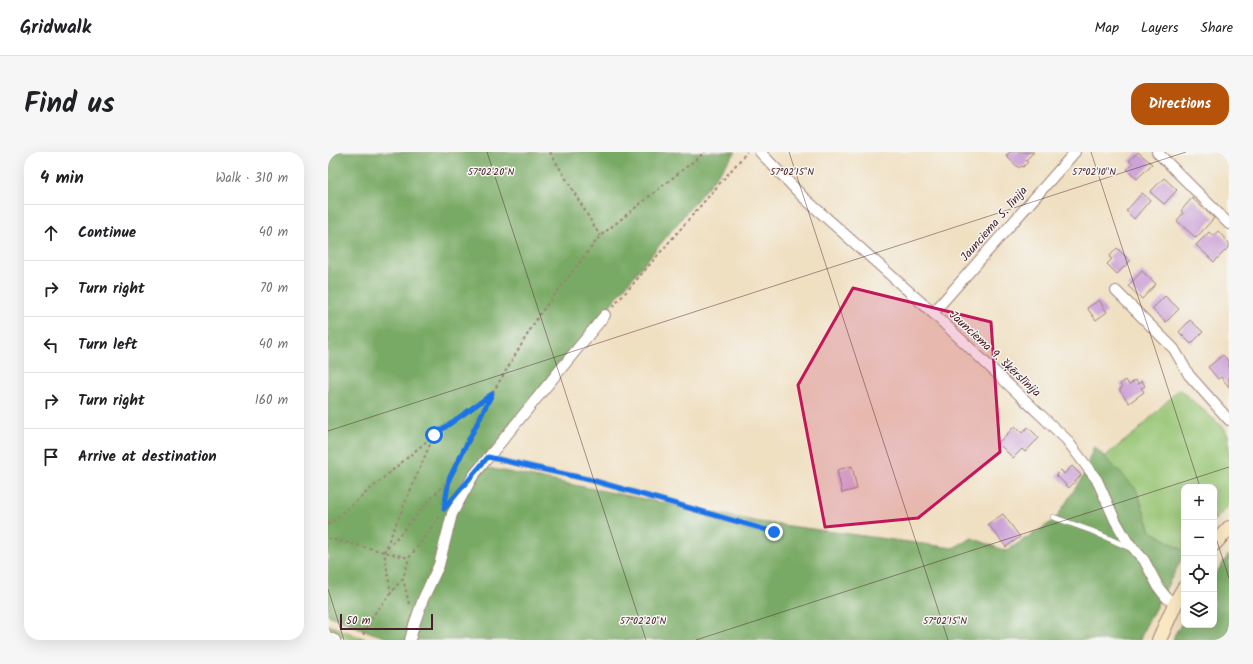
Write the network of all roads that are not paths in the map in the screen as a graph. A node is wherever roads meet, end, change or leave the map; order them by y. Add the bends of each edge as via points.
1 (760, 152) edge
2 (1075, 152) edge
3 (1157, 152) edge
4 (1229, 224) edge
5 (1116, 291) dead end
6 (933, 313) junction
7 (605, 315) road end
8 (1229, 420) edge
9 (488, 457) junction
10 (1053, 517) dead end
11 (1229, 528) edge
12 (774, 532) dead end
13 (1217, 541) edge
14 (1134, 550) junction
15 (1182, 592) edge
16 (1175, 604) junction
17 (328, 637) edge
18 (334, 640) edge
19 (410, 640) edge
20 (1160, 640) edge

1 - 6 street, Jaunciema 9. šķērslīnija via 803,197
2 - 6 street, Jaunciema 5. līnija
3 - 4 street
5 - 8 street via 1174,349 1189,375
6 - 14 street, Jaunciema 9. šķērslīnija via 1066,439 1097,480 1115,520
7 - 9 street
9 - 12 lane via 591,480
9 - 19 street via 473,476 452,514 439,565 423,599
10 - 14 lane
11 - 13 main road
14 - 16 street, Jaunciema 9. šķērslīnija via 1144,560 1159,588
15 - 16 main road
16 - 20 main road
17 - 18 street

